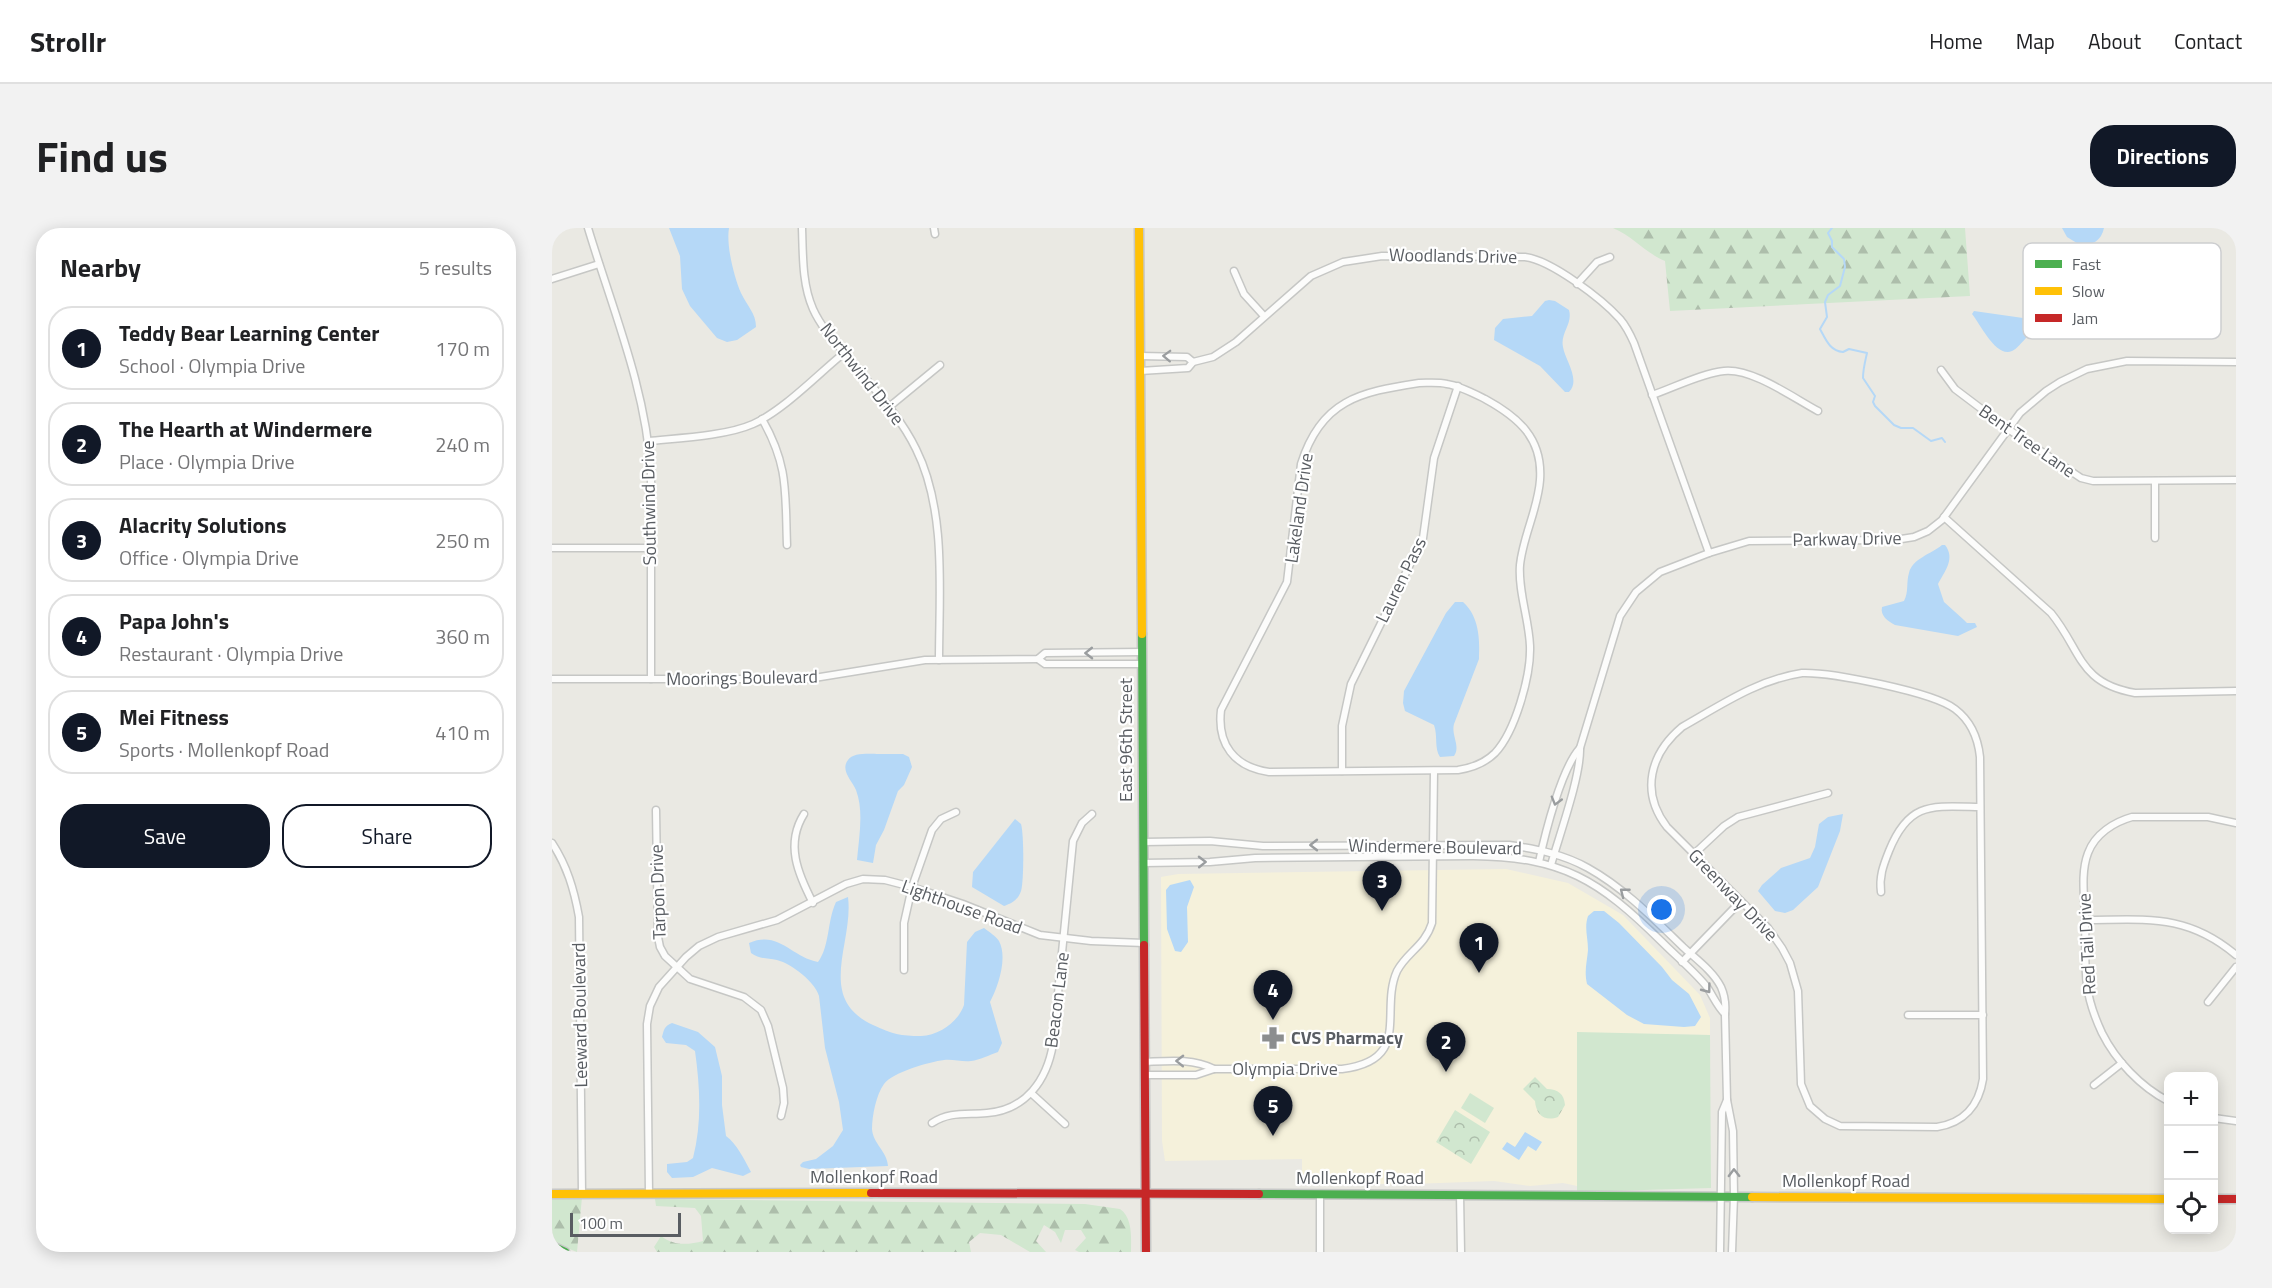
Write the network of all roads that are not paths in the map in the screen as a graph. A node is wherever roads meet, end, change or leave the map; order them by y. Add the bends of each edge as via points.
1 (588, 228) edge
2 (802, 228) edge
3 (1139, 228) edge
4 (1610, 257) dead end
5 (599, 264) junction
6 (1234, 271) dead end
7 (552, 279) edge
8 (1577, 284) junction
9 (1264, 316) junction
10 (844, 353) junction
11 (1140, 356) junction
12 (2236, 362) edge
13 (1193, 363) junction
14 (940, 365) dead end
15 (1941, 370) dead end
16 (1140, 371) junction
17 (1458, 387) junction
18 (1652, 395) junction
19 (889, 406) junction
20 (1818, 411) dead end
21 (762, 419) junction
22 (2008, 429) junction
23 (649, 441) junction
24 (2236, 480) edge
25 (2155, 481) junction
26 (1944, 517) junction
27 (2155, 538) dead end
28 (787, 545) dead end
29 (552, 548) edge
30 (651, 548) junction
31 (1709, 553) junction
32 (1142, 652) junction
33 (1038, 659) junction
34 (939, 660) junction
35 (1142, 664) junction
36 (552, 679) edge
37 (651, 679) junction
38 (2236, 691) edge
39 (1580, 748) junction
40 (1342, 771) junction
41 (1434, 771) junction
42 (1828, 793) dead end
43 (1980, 807) junction
44 (656, 810) dead end
45 (956, 812) dead end
46 (804, 814) dead end
47 (1092, 814) dead end
48 (2236, 823) edge
49 (1143, 842) junction
50 (552, 843) edge
51 (1434, 844) junction
52 (1542, 850) junction
53 (1554, 854) junction
54 (1694, 854) junction
55 (1434, 856) junction
56 (1539, 862) junction
57 (1143, 863) junction
58 (1551, 865) junction
59 (912, 887) junction
60 (1881, 892) dead end
61 (1741, 901) junction
62 (813, 903) junction
63 (2085, 920) junction
64 (1064, 939) junction
65 (1144, 943) junction
66 (1690, 953) junction
67 (2236, 955) edge
68 (1682, 962) junction
69 (676, 967) junction
70 (2236, 967) edge
71 (904, 970) dead end
72 (2208, 1002) dead end
73 (1725, 1014) junction
74 (1908, 1015) dead end
75 (1983, 1015) junction
76 (1145, 1062) junction
77 (2122, 1063) junction
78 (1214, 1069) junction
79 (1145, 1075) junction
80 (2094, 1085) dead end
81 (1031, 1093) junction
82 (2164, 1097) edge
83 (1727, 1100) junction
84 (781, 1116) dead end
85 (2218, 1119) edge
86 (2236, 1121) edge
87 (932, 1123) dead end
88 (1065, 1124) dead end
89 (582, 1193) junction
90 (649, 1193) junction
91 (1146, 1193) junction
92 (552, 1194) edge
93 (1320, 1195) junction
94 (1460, 1195) junction
95 (1720, 1196) junction
96 (1734, 1196) junction
97 (2164, 1199) edge
98 (2218, 1199) edge
99 (2236, 1199) edge
100 (552, 1246) edge
101 (565, 1252) edge
102 (1146, 1252) edge
103 (1320, 1252) edge
104 (1461, 1252) edge
105 (1720, 1252) edge
106 (1732, 1252) edge

1 - 5 street, Southwind Drive
2 - 10 street, Northwind Drive via 808,295 826,332
3 - 11 street, East 96th Street
4 - 8 street via 1597,262
5 - 7 street
5 - 23 street, Southwind Drive via 641,401
6 - 9 street via 1244,294
8 - 9 street, Woodlands Drive via 1549,264 1525,257 1371,256 1343,261 1311,276
8 - 18 street, Woodlands Drive via 1625,325
9 - 13 street, Woodlands Drive via 1224,351
10 - 19 street, Northwind Drive
10 - 21 street
13 -> 11 street via 1187,357
11 - 16 street, East 96th Street
12 - 22 street, Parkway Drive via 2127,361 2087,369 2046,391
13 - 16 street, Woodlands Drive via 1188,368
14 - 19 street
15 - 22 street, Bent Tree Lane via 1955,389
16 - 32 street, East 96th Street
17 - 40 street, Lauren Pass via 1434,458 1423,538 1351,684 1342,726
17 - 40 street, Lakeland Drive via 1438,383 1375,390 1339,407 1316,430 1301,464 1287,582 1223,704 1221,733 1233,756 1245,765 1269,772
17 - 41 street, Lakeland Drive via 1512,415 1528,432 1537,453 1539,491 1520,570 1530,656 1511,727 1495,753 1471,768
18 - 20 street via 1732,370 1750,375
18 - 31 street, Woodlands Drive
19 - 34 street, Northwind Drive via 925,469 934,502
21 - 23 street via 730,431
21 - 28 street via 783,468
22 - 25 street, Bent Tree Lane via 2081,478
22 - 26 street, Parkway Drive
23 - 30 street, Southwind Drive
24 - 25 street, Bent Tree Lane
25 - 27 street
26 - 31 street, Parkway Drive via 1928,531 1904,539 1760,540
26 - 38 street via 2051,613 2084,666 2102,683 2134,693
29 - 30 street
30 - 37 street, Southwind Drive
31 - 39 street, Parkway Drive via 1660,572 1625,607
32 -> 33 street, Moorings Boulevard via 1045,653
32 - 35 street, East 96th Street
33 - 34 street, Moorings Boulevard
33 - 35 street, Moorings Boulevard via 1045,664
34 - 37 street, Moorings Boulevard via 812,679
35 - 49 street, East 96th Street
36 - 37 street, Moorings Boulevard
39 -> 52 street, Parkway Drive via 1573,755
39 - 53 street, Parkway Drive
40 - 41 street, Lakeland Drive
41 - 51 street, Olympia Drive
42 - 54 street via 1738,817
43 - 54 street, Greenway Drive via 1977,740 1968,722 1953,707 1935,698 1852,679 1813,673 1788,675 1751,688 1682,728 1659,753 1652,783 1655,806 1667,827
43 - 60 street via 1933,807 1907,819 1896,833 1881,870
43 - 75 street, Greenway Drive
44 - 69 street, Tarpon Drive via 658,942
45 - 59 street via 933,827
46 - 62 street via 794,840 795,857
47 - 64 street, Beacon Lane via 1082,823 1073,842
48 - 63 street, Red Tail Drive via 2208,817 2138,816 2121,820 2102,833 2088,852
51 -> 49 street, Windermere Boulevard via 1263,846 1210,841
49 - 57 street, East 96th Street
50 - 89 street, Leeward Boulevard via 569,873 579,916
51 - 52 street, Windermere Boulevard via 1509,845
51 - 55 street, Olympia Drive
52 - 53 street, Windermere Boulevard
52 - 56 street, Parkway Drive
53 - 58 street, Parkway Drive
66 -> 53 street, Windermere Boulevard via 1627,894 1586,867
54 - 61 street, Greenway Drive
55 - 56 street, Windermere Boulevard via 1496,856
57 -> 55 street, Windermere Boulevard
55 - 78 street, Olympia Drive via 1430,931 1397,972 1392,987 1390,1031 1377,1055 1357,1067 1342,1069
56 - 58 street, Windermere Boulevard
57 - 65 street, East 96th Street
58 - 68 street, Windermere Boulevard via 1604,890
59 - 62 street, Lighthouse Road via 863,879
59 - 64 street, Lighthouse Road via 985,912 1023,930
59 - 71 street via 905,916
61 - 66 street
61 - 75 street, Greenway Drive via 1775,936 1790,963 1800,1009 1803,1091 1810,1106 1833,1124 1937,1127 1965,1115 1982,1089
62 - 69 street, Lighthouse Road via 774,922 712,939
63 - 67 street via 2173,922 2209,936
63 - 77 street, Red Tail Drive via 2091,1004 2103,1034
64 - 65 street, Lighthouse Road
64 - 81 street, Beacon Lane via 1051,1054 1046,1071
65 - 76 street, East 96th Street
66 - 68 street
66 - 73 street, Windermere Boulevard via 1720,985
68 -> 73 street, Windermere Boulevard
69 - 84 street, Tarpon Drive via 693,981 744,997 761,1010 783,1088
69 - 90 street, Lighthouse Road via 652,999 648,1017
70 - 72 street
73 - 83 street, Windermere Boulevard
74 - 75 street
78 -> 76 street, Olympia Drive via 1188,1061
76 - 79 street, East 96th Street
77 - 80 street
77 - 82 street, Red Tail Drive
78 - 79 street, Olympia Drive via 1196,1075
79 - 91 street, East 96th Street
81 - 87 street, Beacon Lane via 1000,1111 955,1114
81 - 88 street
83 - 95 street, Windermere Boulevard via 1722,1112
96 -> 83 street, Windermere Boulevard via 1733,1131
85 - 86 street
89 - 90 street, Mollenkopf Road
89 - 92 street, Mollenkopf Road
90 - 91 street, Mollenkopf Road
91 - 93 street, Mollenkopf Road
91 - 102 street, East 96th Street
93 - 94 street, Mollenkopf Road
93 - 103 street
94 - 95 street, Mollenkopf Road
94 - 104 street
95 - 96 street, Mollenkopf Road
95 - 105 street, Windermere Boulevard
96 - 97 street, Mollenkopf Road
96 - 106 street, Windermere Boulevard
98 - 99 street
100 - 101 street

